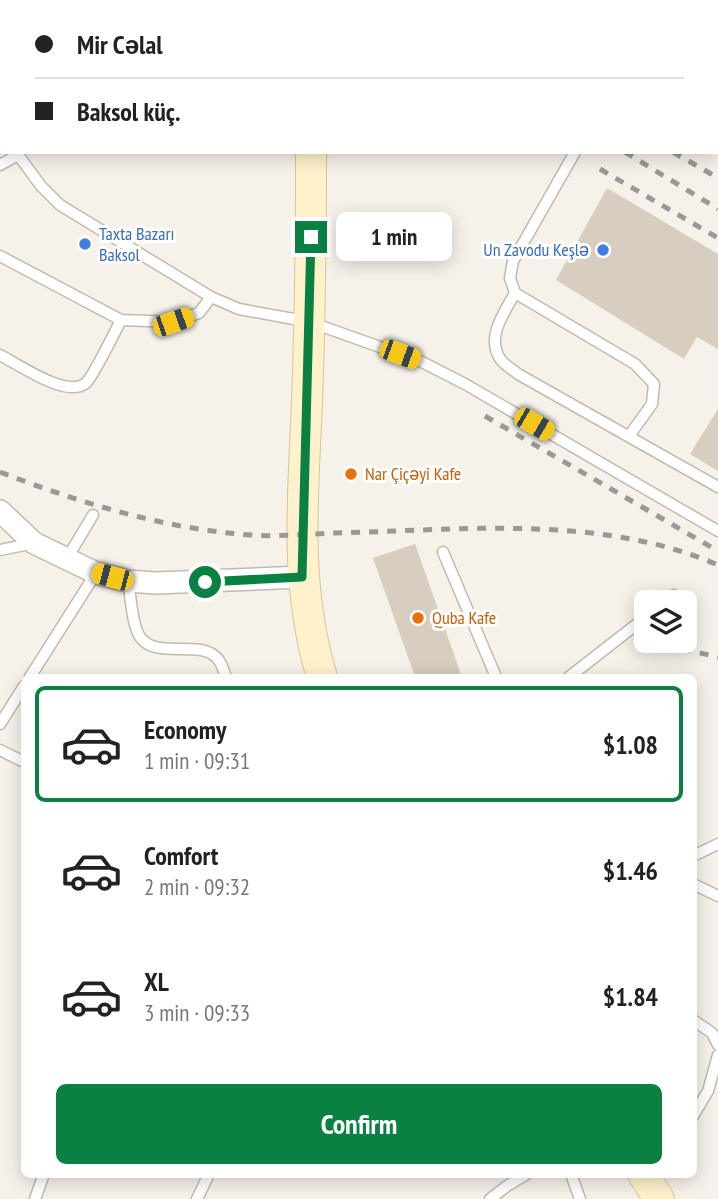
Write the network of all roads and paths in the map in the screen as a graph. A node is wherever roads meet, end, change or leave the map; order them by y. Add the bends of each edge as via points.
1 (17, 154) edge
2 (311, 154) edge
3 (574, 154) edge
4 (0, 165) edge
5 (0, 257) edge
6 (515, 293) junction
7 (211, 297) junction
8 (121, 320) junction
9 (310, 322) junction
10 (0, 355) edge
11 (629, 436) junction
12 (718, 487) edge
13 (0, 511) edge
14 (93, 515) dead end
15 (718, 531) edge
16 (34, 543) junction
17 (0, 550) edge
18 (443, 552) dead end
19 (66, 560) junction
20 (96, 573) junction
21 (302, 577) junction
22 (128, 581) junction
23 (634, 626) edge
24 (32, 674) edge
25 (225, 674) edge
26 (321, 674) edge
27 (495, 674) edge
28 (573, 674) edge
29 (21, 691) edge
30 (0, 724) edge
31 (0, 750) edge
32 (21, 760) edge
33 (718, 844) edge
34 (697, 854) edge
35 (697, 886) edge
36 (718, 896) edge
37 (697, 1023) edge
38 (718, 1045) edge
39 (718, 1055) edge
40 (697, 1109) edge
41 (43, 1178) edge
42 (207, 1178) edge
43 (520, 1178) edge
44 (572, 1178) edge
45 (646, 1178) edge
46 (36, 1199) edge
47 (197, 1199) edge
48 (491, 1199) edge
49 (580, 1199) edge
50 (659, 1199) edge

1 - 4 lane
1 - 7 lane via 60,205
2 - 9 main road
3 - 6 lane via 513,261 510,278
5 - 8 lane
6 - 11 lane via 496,330 500,359 518,374
6 - 11 lane via 635,364 654,384 652,404
7 - 8 lane via 198,313 173,322
7 - 9 lane via 239,309
8 - 10 lane via 86,383 74,388 59,386
9 - 15 lane via 422,362 465,384
9 - 21 main road
11 - 12 lane
13 - 16 street
14 - 19 lane
16 - 17 lane
16 - 19 street
18 - 27 lane
19 - 20 street
20 - 22 street
20 - 24 lane
21 - 22 street
21 - 26 main road
22 - 25 lane via 137,632 146,642 158,648 212,654
23 - 28 lane
29 - 30 lane
31 - 32 lane
33 - 34 lane
35 - 36 lane
37 - 38 lane via 712,1033
39 - 40 lane via 708,1091
41 - 46 lane
42 - 47 lane
43 - 48 lane
44 - 49 lane
45 - 50 main road

